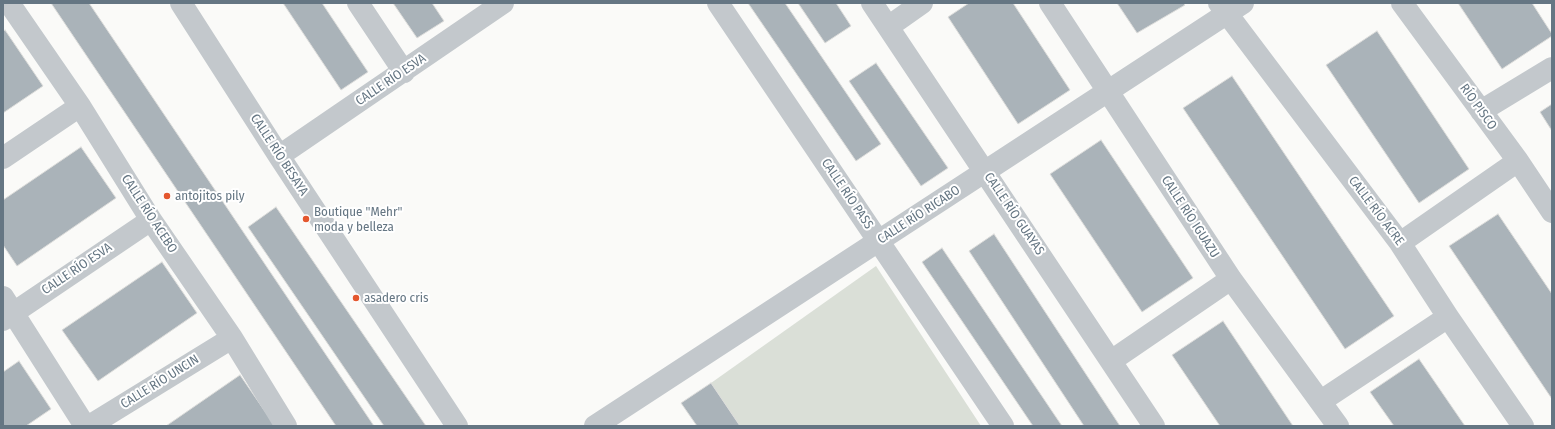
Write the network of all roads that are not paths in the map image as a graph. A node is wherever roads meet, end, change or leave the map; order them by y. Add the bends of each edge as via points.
1 (9, 3) edge
2 (182, 3) edge
3 (358, 3) edge
4 (503, 3) edge
5 (718, 3) edge
6 (872, 3) edge
7 (922, 3) edge
8 (1050, 3) edge
9 (1402, 3) edge
10 (1229, 7) edge
11 (888, 26) junction
12 (1552, 68) edge
13 (404, 72) junction
14 (1108, 91) junction
15 (80, 106) junction
16 (1481, 111) junction
17 (279, 156) junction
18 (3, 158) edge
19 (1518, 161) junction
20 (985, 171) junction
21 (1552, 212) edge
22 (151, 220) junction
23 (879, 241) junction
24 (1400, 243) junction
25 (1231, 279) junction
26 (6, 310) edge
27 (1448, 317) junction
28 (232, 338) junction
29 (1111, 361) junction
30 (1321, 401) junction
31 (624, 418) edge
32 (86, 426) edge
33 (89, 426) edge
34 (286, 426) edge
35 (457, 426) edge
36 (596, 426) edge
37 (1003, 426) edge
38 (1154, 426) edge
39 (1338, 426) edge
40 (1523, 426) edge

1 - 15 street, CALLE RÍO ACEBO
2 - 17 street, CALLE RÍO BESAYA
3 - 13 street
4 - 13 street, CALLE RÍO ESVA
5 - 23 street, CALLE RÍO PASS
6 - 11 street, CALLE RÍO GUAYAS
7 - 11 street
8 - 14 street, CALLE RÍO IGUAZU
9 - 16 street, RÍO PISCO
10 - 14 street, CALLE RÍO RICABO
10 - 24 street, CALLE RÍO ACRE
11 - 20 street, CALLE RÍO GUAYAS
12 - 16 street
13 - 17 street, CALLE RÍO ESVA
14 - 20 street, CALLE RÍO RICABO
14 - 25 street, CALLE RÍO IGUAZU
15 - 18 street
15 - 22 street, CALLE RÍO ACEBO
16 - 19 street, RÍO PISCO
17 - 35 street, CALLE RÍO BESAYA
19 - 21 street, RÍO PISCO
19 - 24 street
20 - 23 street, CALLE RÍO RICABO
20 - 29 street, CALLE RÍO GUAYAS
22 - 26 street, CALLE RÍO ESVA
22 - 28 street, CALLE RÍO ACEBO
23 - 31 street, CALLE RÍO RICABO
23 - 37 street, CALLE RÍO PASS
24 - 27 street, CALLE RÍO ACRE
25 - 29 street
25 - 30 street, CALLE RÍO IGUAZU
26 - 32 street
27 - 30 street
27 - 40 street, CALLE RÍO ACRE
28 - 33 street, CALLE RÍO UNCIN
28 - 34 street, CALLE RÍO ACEBO
29 - 38 street, CALLE RÍO GUAYAS
30 - 39 street, CALLE RÍO IGUAZU
31 - 36 street, CALLE RÍO RICABO

